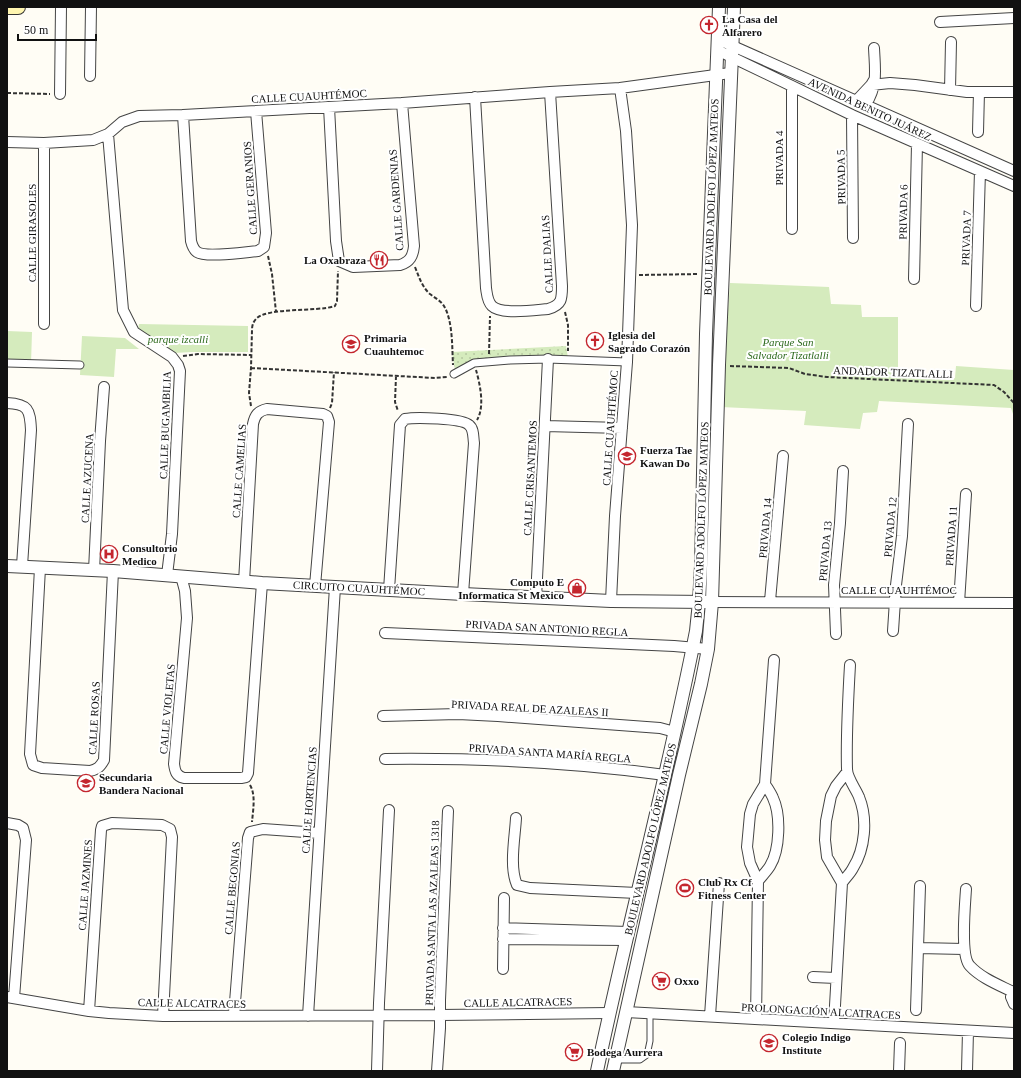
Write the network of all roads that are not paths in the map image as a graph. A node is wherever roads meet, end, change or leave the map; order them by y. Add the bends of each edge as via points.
1 (7, 7) edge
2 (18, 7) edge
3 (60, 7) edge
4 (91, 7) edge
5 (719, 7) edge
6 (734, 7) edge
7 (1014, 18) edge
8 (940, 22) dead end
9 (951, 42) dead end
10 (717, 44) junction
11 (732, 44) junction
12 (874, 48) dead end
13 (731, 57) junction
14 (730, 73) junction
15 (716, 75) junction
16 (90, 76) dead end
17 (873, 82) junction
18 (792, 86) junction
19 (828, 87) junction
20 (620, 88) junction
21 (950, 90) junction
22 (550, 92) junction
23 (979, 92) junction
24 (1014, 92) edge
25 (60, 94) road end
26 (475, 97) junction
27 (820, 100) junction
28 (861, 102) junction
29 (402, 103) junction
30 (329, 107) junction
31 (256, 111) junction
32 (183, 115) junction
33 (852, 115) junction
34 (978, 132) dead end
35 (108, 134) junction
36 (7, 142) edge
37 (44, 143) junction
38 (917, 144) junction
39 (1012, 170) edge
40 (980, 171) junction
41 (1004, 181) junction
42 (1014, 186) edge
43 (792, 229) dead end
44 (853, 238) dead end
45 (914, 279) dead end
46 (976, 306) dead end
47 (44, 324) dead end
48 (706, 334) junction
49 (720, 335) junction
50 (548, 359) junction
51 (627, 362) junction
52 (7, 363) edge
53 (80, 365) dead end
54 (454, 374) road end
55 (104, 387) dead end
56 (7, 403) edge
57 (908, 424) dead end
58 (545, 426) junction
59 (622, 428) junction
60 (783, 456) dead end
61 (843, 471) dead end
62 (966, 494) dead end
63 (7, 566) edge
64 (22, 566) junction
65 (40, 568) junction
66 (94, 570) junction
67 (113, 571) junction
68 (167, 575) junction
69 (181, 576) junction
70 (244, 582) junction
71 (262, 583) junction
72 (315, 586) junction
73 (336, 587) junction
74 (389, 590) junction
75 (463, 594) junction
76 (536, 598) junction
77 (611, 601) junction
78 (770, 601) junction
79 (699, 602) junction
80 (712, 602) junction
81 (834, 602) junction
82 (895, 602) junction
83 (959, 602) junction
84 (1014, 603) edge
85 (893, 631) dead end
86 (385, 633) dead end
87 (836, 634) dead end
88 (693, 648) junction
89 (708, 649) junction
90 (774, 660) dead end
91 (850, 665) dead end
92 (383, 716) dead end
93 (675, 732) junction
94 (385, 759) dead end
95 (847, 772) junction
96 (665, 776) junction
97 (765, 784) junction
98 (390, 810) dead end
99 (448, 812) dead end
100 (516, 818) dead end
101 (7, 823) edge
102 (319, 833) junction
103 (758, 881) junction
104 (719, 883) dead end
105 (842, 883) junction
106 (920, 886) dead end
107 (966, 890) dead end
108 (637, 893) junction
109 (504, 898) dead end
110 (503, 928) junction
111 (627, 936) junction
112 (503, 939) junction
113 (918, 948) junction
114 (964, 949) junction
115 (503, 969) dead end
116 (813, 978) dead end
117 (836, 978) junction
118 (1013, 991) edge
119 (11, 998) edge
120 (1014, 1004) edge
121 (89, 1010) junction
122 (916, 1010) dead end
123 (626, 1012) junction
124 (609, 1013) junction
125 (650, 1013) junction
126 (234, 1015) junction
127 (378, 1015) junction
128 (440, 1015) junction
129 (163, 1016) junction
130 (308, 1016) junction
131 (710, 1016) junction
132 (756, 1019) junction
133 (834, 1023) junction
134 (968, 1031) junction
135 (1014, 1033) edge
136 (900, 1043) dead end
137 (614, 1066) edge
138 (377, 1071) edge
139 (437, 1071) edge
140 (597, 1071) edge
141 (899, 1071) edge
142 (967, 1071) edge

1 - 2 main road
3 - 25 street
4 - 16 street
5 - 10 street, BOULEVARD ADOLFO LÓPEZ MATEOS
6 - 11 street, BOULEVARD ADOLFO LÓPEZ MATEOS
7 - 8 street
9 - 21 street
10 - 11 street, AVENIDA BENITO JUÁREZ
10 - 13 street, AVENIDA BENITO JUÁREZ
10 - 15 street, BOULEVARD ADOLFO LÓPEZ MATEOS
11 - 13 street, BOULEVARD ADOLFO LÓPEZ MATEOS
11 - 19 street, AVENIDA BENITO JUÁREZ
12 - 17 street
13 - 14 street, BOULEVARD ADOLFO LÓPEZ MATEOS
13 - 18 street, AVENIDA BENITO JUÁREZ
14 - 15 street, CALLE CUAUHTÉMOC
14 - 49 street, BOULEVARD ADOLFO LÓPEZ MATEOS
15 - 20 street, CALLE CUAUHTÉMOC
15 - 48 street, BOULEVARD ADOLFO LÓPEZ MATEOS
17 - 21 street
17 - 28 street via 872,94
18 - 27 street, AVENIDA BENITO JUÁREZ
18 - 43 street, PRIVADA 4
19 - 27 street
19 - 28 street, AVENIDA BENITO JUÁREZ
20 - 22 street, CALLE CUAUHTÉMOC
20 - 51 street, CALLE CUAUHTÉMOC via 626,131 632,225
21 - 23 street
22 - 26 street, CALLE CUAUHTÉMOC
22 - 26 street, CALLE DALIAS via 562,296 555,307 548,309 517,311 495,309 490,305 486,288
23 - 24 street
23 - 34 street
26 - 29 street, CALLE CUAUHTÉMOC
27 - 33 street, AVENIDA BENITO JUÁREZ
28 - 39 street, AVENIDA BENITO JUÁREZ
29 - 30 street, CALLE CUAUHTÉMOC
29 - 30 street, CALLE GARDENIAS via 414,246 411,258 400,265 353,266 339,261
30 - 31 street, CALLE CUAUHTÉMOC
31 - 32 street, CALLE CUAUHTÉMOC
31 - 32 street, CALLE GERANIOS via 266,233 264,247 258,250 208,255 197,252 192,247
32 - 35 street, CALLE CUAUHTÉMOC via 131,118
33 - 38 street, AVENIDA BENITO JUÁREZ
33 - 44 street, PRIVADA 5
35 - 37 street, CALLE CUAUHTÉMOC via 93,140
35 - 68 street, CALLE BUGAMBILIA via 123,310 134,332 172,357 178,365 180,377 172,534
36 - 37 street, CALLE CUAUHTÉMOC
37 - 47 street, CALLE GIRASOLES
38 - 40 street, AVENIDA BENITO JUÁREZ
38 - 45 street, PRIVADA 6
39 - 41 street
40 - 41 street, AVENIDA BENITO JUÁREZ
40 - 46 street, PRIVADA 7
41 - 42 street, AVENIDA BENITO JUÁREZ
48 - 49 street
48 - 79 street, BOULEVARD ADOLFO LÓPEZ MATEOS
49 - 80 street, BOULEVARD ADOLFO LÓPEZ MATEOS
50 - 51 street
50 - 54 street via 474,363
50 - 58 street, CALLE CRISANTEMOS
51 - 59 street, CALLE CUAUHTÉMOC
52 - 53 street
55 - 66 street, CALLE AZUCENA
56 - 64 street via 24,406 29,411 30,418
57 - 82 street, PRIVADA 12 via 902,536
58 - 59 street
58 - 76 street, CALLE CRISANTEMOS
59 - 77 street, CALLE CUAUHTÉMOC
60 - 78 street, PRIVADA 14
61 - 81 street, PRIVADA 13
62 - 83 street, PRIVADA 11
63 - 64 street, CIRCUITO CUAUHTÉMOC
64 - 65 street, CIRCUITO CUAUHTÉMOC
65 - 66 street, CIRCUITO CUAUHTÉMOC
65 - 67 street, CALLE ROSAS via 30,754 33,765 42,768 90,771 100,767 104,760
66 - 67 street, CIRCUITO CUAUHTÉMOC
67 - 68 street, CIRCUITO CUAUHTÉMOC
68 - 69 street, CIRCUITO CUAUHTÉMOC
69 - 70 street, CIRCUITO CUAUHTÉMOC
69 - 71 street, CALLE VIOLETAS via 187,618 174,764 176,773 184,778 246,777 250,765
70 - 71 street, CIRCUITO CUAUHTÉMOC
70 - 72 street, CALLE CAMELIAS via 253,424 256,414 267,409 327,416 329,427
71 - 72 street, CIRCUITO CUAUHTÉMOC
72 - 73 street, CIRCUITO CUAUHTÉMOC
73 - 74 street, CIRCUITO CUAUHTÉMOC
73 - 102 street, CALLE HORTENCIAS
74 - 75 street, CIRCUITO CUAUHTÉMOC
74 - 75 street via 399,432 402,422 417,418 460,420 472,428 474,443
75 - 76 street, CIRCUITO CUAUHTÉMOC
76 - 77 street, CIRCUITO CUAUHTÉMOC
77 - 79 street, CIRCUITO CUAUHTÉMOC
78 - 80 street, CALLE CUAUHTÉMOC
78 - 81 street, CALLE CUAUHTÉMOC
79 - 80 street, CIRCUITO CUAUHTÉMOC
79 - 88 street, BOULEVARD ADOLFO LÓPEZ MATEOS
80 - 89 street, BOULEVARD ADOLFO LÓPEZ MATEOS
81 - 82 street, CALLE CUAUHTÉMOC
81 - 87 street, PRIVADA 13
82 - 83 street, CALLE CUAUHTÉMOC
82 - 85 street, PRIVADA 12
83 - 84 street, CALLE CUAUHTÉMOC
86 - 88 street, PRIVADA SAN ANTONIO REGLA
88 - 89 street, PRIVADA SAN ANTONIO REGLA
88 - 93 street, BOULEVARD ADOLFO LÓPEZ MATEOS
89 - 123 street, BOULEVARD ADOLFO LÓPEZ MATEOS
90 - 97 street
91 - 95 street
92 - 93 street, PRIVADA REAL DE AZALEAS II via 498,716 660,728
93 - 96 street, BOULEVARD ADOLFO LÓPEZ MATEOS
94 - 96 street, PRIVADA SANTA MARÍA REGLA via 518,760
95 - 105 street via 860,799 864,826 859,857
95 - 105 street via 831,796 824,840 827,857
96 - 108 street, BOULEVARD ADOLFO LÓPEZ MATEOS
97 - 103 street via 750,814 747,847 750,864
97 - 103 street via 773,797 778,828 771,865
98 - 127 street
99 - 128 street, PRIVADA SANTA LAS AZALEAS 1318
100 - 108 street via 513,868 517,885 530,888
101 - 119 street via 23,828 26,840
102 - 126 street, CALLE BEGONIAS via 263,829 250,832 246,846
102 - 130 street, CALLE HORTENCIAS
103 - 132 street
104 - 131 street
105 - 117 street
106 - 113 street
107 - 114 street
108 - 111 street, BOULEVARD ADOLFO LÓPEZ MATEOS
109 - 110 street
110 - 111 street
110 - 112 street
111 - 112 street
111 - 124 street, BOULEVARD ADOLFO LÓPEZ MATEOS
112 - 115 street
113 - 114 street
113 - 122 street
114 - 118 street via 970,966 983,977
116 - 117 street
117 - 133 street
118 - 120 street via 1011,998
119 - 121 street, CALLE ALCATRACES
121 - 129 street, CALLE ALCATRACES
121 - 129 street, CALLE JAZMINES via 102,826 112,823 162,825 170,829 172,838
123 - 125 street, PROLONGACIÓN ALCATRACES
123 - 137 street, BOULEVARD ADOLFO LÓPEZ MATEOS
124 - 128 street, CALLE ALCATRACES
124 - 140 street, BOULEVARD ADOLFO LÓPEZ MATEOS
125 - 131 street, PROLONGACIÓN ALCATRACES
125 - 137 lane via 647,1056
126 - 129 street, CALLE ALCATRACES
126 - 130 street, CALLE ALCATRACES
127 - 128 street, CALLE ALCATRACES
127 - 130 street, CALLE ALCATRACES
127 - 138 street
128 - 139 street, PRIVADA SANTA LAS AZALEAS 1318
131 - 132 street, PROLONGACIÓN ALCATRACES
132 - 133 street, PROLONGACIÓN ALCATRACES
133 - 134 street, PROLONGACIÓN ALCATRACES
134 - 135 street, PROLONGACIÓN ALCATRACES
134 - 142 street
136 - 141 street

